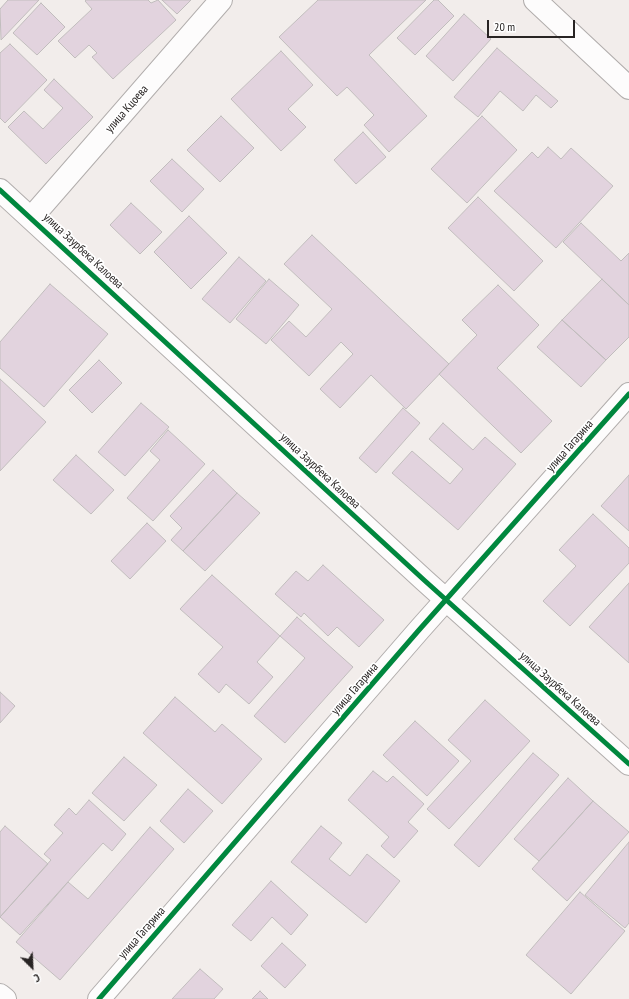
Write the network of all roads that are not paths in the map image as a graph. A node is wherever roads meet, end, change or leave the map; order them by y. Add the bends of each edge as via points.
1 (222, 0) edge
2 (535, 0) edge
3 (629, 88) edge
4 (0, 190) edge
5 (32, 217) junction
6 (629, 394) edge
7 (447, 600) junction
8 (629, 764) edge
9 (0, 995) edge
10 (5, 999) edge
11 (98, 999) edge

1 - 5 street, улица Кцоева
2 - 3 street
4 - 5 street, улица Заурбека Калоева
5 - 7 street, улица Заурбека Калоева
6 - 7 street, улица Гагарина
7 - 8 street, улица Заурбека Калоева
7 - 11 street, улица Гагарина
9 - 10 street

